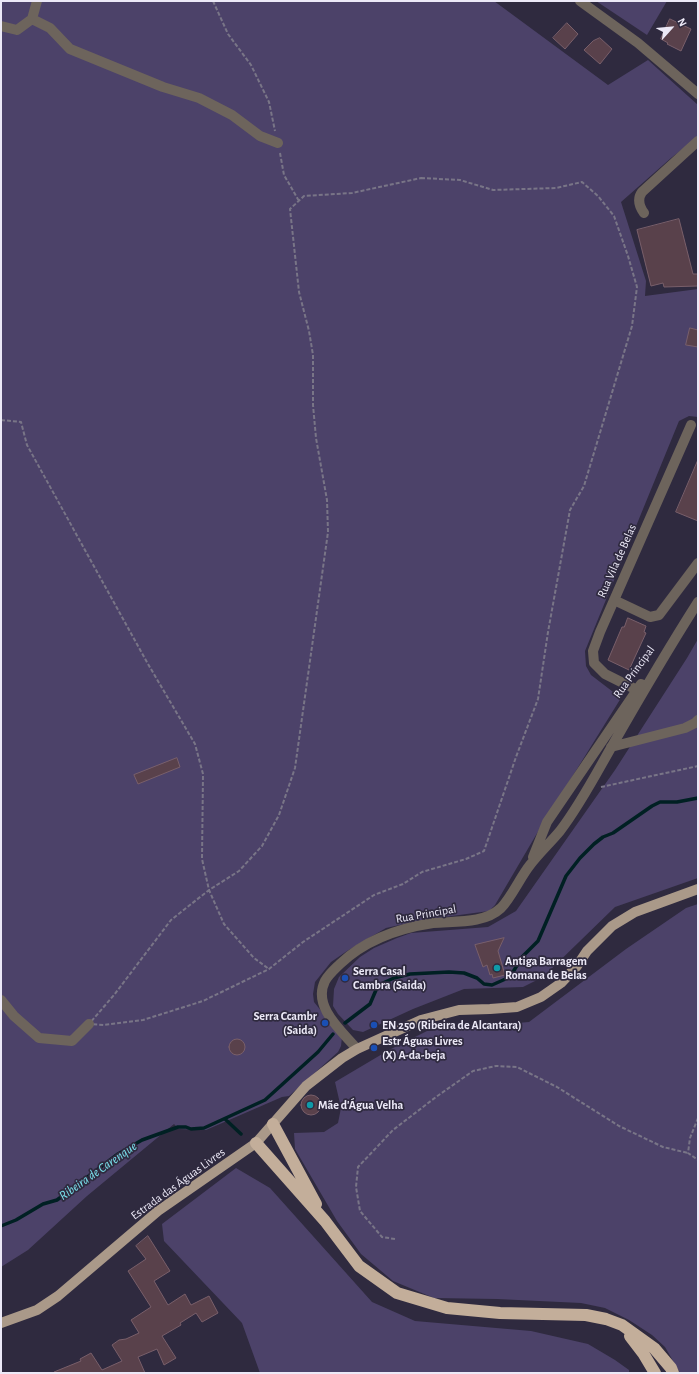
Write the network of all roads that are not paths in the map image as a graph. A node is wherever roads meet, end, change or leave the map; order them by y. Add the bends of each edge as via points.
1 (37, 1) edge
2 (580, 1) edge
3 (32, 19) junction
4 (1, 26) edge
5 (698, 94) edge
6 (698, 141) edge
7 (278, 143) road end
8 (644, 213) dead end
9 (691, 425) dead end
10 (698, 563) edge
11 (614, 600) junction
12 (698, 602) edge
13 (674, 639) junction
14 (637, 690) junction
15 (698, 720) edge
16 (611, 747) junction
17 (530, 865) junction
18 (698, 888) edge
19 (1, 1000) edge
20 (89, 1024) road end
21 (358, 1049) junction
22 (273, 1124) junction
23 (256, 1143) junction
24 (325, 1221) junction
25 (1, 1323) edge
26 (622, 1325) junction
27 (655, 1373) edge
28 (673, 1373) edge

1 - 3 street
2 - 5 street via 638,43
3 - 4 street via 17,30
3 - 7 street via 50,28 70,49 163,87 199,98 232,115 260,136
6 - 8 street via 642,192 639,202
9 - 11 street, Rua Vila de Belas
10 - 11 street via 659,615 650,617
11 - 14 street, Rua Vila de Belas via 593,651 594,663 605,674
12 - 13 street, Rua Principal
13 - 14 street, Rua Principal
13 - 16 street, Rua Principal
14 - 17 street, Rua Principal via 547,822
15 - 16 street via 685,728
16 - 17 street, Rua Principal via 560,831
17 - 21 street, Rua Principal via 502,907 492,914 484,918 409,928 390,934 365,945 331,972 322,990 325,1009
18 - 21 main road, Estrada das Águas Livres via 635,912 612,926 561,983 542,997 517,1007 459,1010 421,1020
19 - 20 street via 14,1016 39,1038 72,1041
21 - 22 main road, Estrada das Águas Livres via 306,1086
22 - 23 main road, Estrada das Águas Livres
22 - 24 highway
23 - 24 highway
23 - 25 main road, Estrada das Águas Livres via 158,1211 58,1296 37,1310
24 - 26 highway via 359,1266 397,1293 447,1308 500,1313 586,1315
26 - 27 highway
26 - 28 highway via 654,1348

